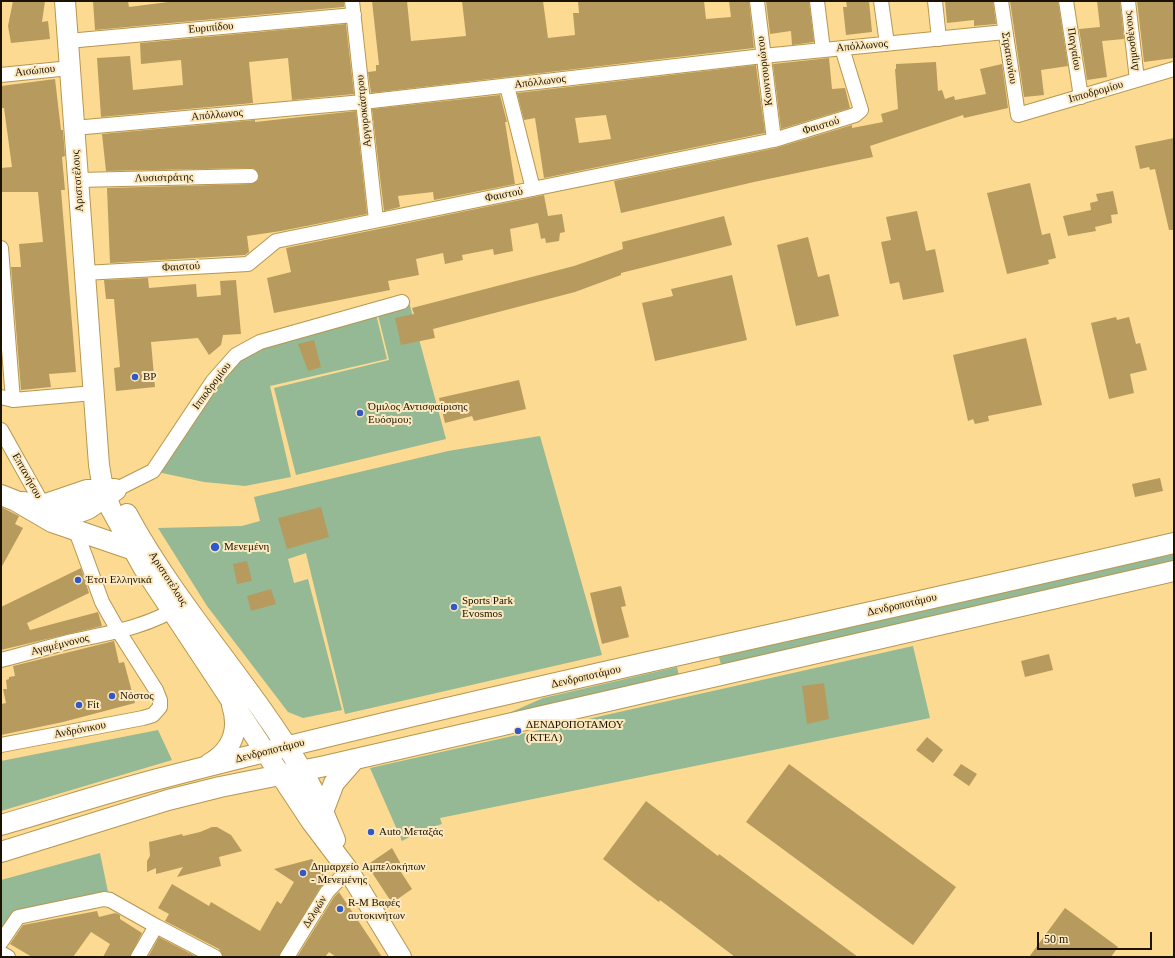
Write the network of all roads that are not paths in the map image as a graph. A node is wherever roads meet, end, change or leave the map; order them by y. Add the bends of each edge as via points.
1 (65, 1) edge
2 (757, 1) edge
3 (817, 1) edge
4 (881, 1) edge
5 (936, 1) edge
6 (1001, 1) edge
7 (1066, 1) edge
8 (1128, 1) edge
9 (353, 8) edge
10 (1005, 32) junction
11 (939, 39) junction
12 (68, 41) junction
13 (887, 44) junction
14 (842, 48) junction
15 (823, 50) junction
16 (763, 56) junction
17 (70, 68) junction
18 (1174, 69) edge
19 (1, 75) edge
20 (1137, 80) junction
21 (507, 86) junction
22 (1081, 97) junction
23 (363, 102) junction
24 (1018, 115) joint
25 (74, 128) junction
26 (774, 140) junction
27 (251, 176) dead end
28 (78, 180) junction
29 (533, 189) junction
30 (376, 220) junction
31 (1, 248) edge
32 (84, 273) junction
33 (402, 302) dead end
34 (90, 362) junction
35 (94, 393) junction
36 (7, 398) edge
37 (1, 430) edge
38 (109, 492) junction
39 (9, 498) edge
40 (48, 513) junction
41 (76, 531) junction
42 (1174, 543) edge
43 (132, 549) junction
44 (1174, 571) edge
45 (178, 607) junction
46 (119, 632) junction
47 (690, 653) junction
48 (1, 660) edge
49 (696, 680) junction
50 (227, 694) junction
51 (1, 745) edge
52 (287, 747) junction
53 (266, 752) junction
54 (355, 759) junction
55 (200, 769) junction
56 (302, 771) junction
57 (282, 775) junction
58 (323, 812) junction
59 (1, 825) edge
60 (1, 852) edge
61 (348, 870) junction
62 (156, 926) junction
63 (1, 942) edge
64 (1, 952) edge
65 (8, 957) edge
66 (138, 957) edge
67 (214, 957) edge
68 (287, 957) edge
69 (401, 957) edge

1 - 12 main road, Αριστοτέλους
2 - 16 street, Κουντουριώτου
3 - 15 street
4 - 13 street
5 - 11 street
6 - 10 street, Στρατωνίου
7 - 22 street, Παγγαίου
8 - 20 street, Δημοσθένους
9 - 12 street, Ευριπίδου
9 - 23 street, Αργυροκάστρου
10 - 11 street, Απόλλωνος
10 - 24 street, Στρατωνίου
11 - 13 street, Απόλλωνος
12 - 17 main road, Αριστοτέλους
13 - 14 street, Απόλλωνος
14 - 15 street, Απόλλωνος
14 - 26 street, Φαιστού via 861,110 855,115
15 - 16 street, Απόλλωνος
16 - 21 street, Απόλλωνος
16 - 26 street, Κουντουριώτου
17 - 19 street, Αισώπου
17 - 25 main road, Αριστοτέλους
18 - 20 street, Ιπποδρομίου
20 - 22 street, Ιπποδρομίου
21 - 23 street, Απόλλωνος
21 - 29 street
22 - 24 street, Ιπποδρομίου
23 - 25 street, Απόλλωνος
23 - 30 street, Αργυροκάστρου
25 - 28 main road, Αριστοτέλους
26 - 29 street, Φαιστού
27 - 28 street, Λυσιστράτης
28 - 32 main road, Αριστοτέλους
29 - 30 street, Φαιστού
30 - 32 street, Φαιστού via 276,241 248,264
31 - 36 street
32 - 34 main road, Αριστοτέλους
33 - 38 street, Ιπποδρομίου via 260,342 236,355 213,381 153,471
34 - 35 main road, Αριστοτέλους
34 - 38 main road, Αριστοτέλους via 104,393 110,455
35 - 36 street
35 - 38 main road, Αριστοτέλους via 99,465
37 - 40 street, Επτανήσου
38 - 40 main road via 88,509
38 - 43 main road, Αριστοτέλους
38 - 45 main road, Αριστοτέλους via 133,525
39 - 40 main road
40 - 41 main road
41 - 43 main road
41 - 46 street via 102,602
42 - 47 main road, Δενδροποτάμου
43 - 45 main road, Αριστοτέλους
44 - 49 main road
45 - 46 street, Αγαμέμνονος
45 - 50 main road, Αριστοτέλους
45 - 52 main road, Αριστοτέλους via 250,692
46 - 48 street, Αγαμέμνονος via 72,641
46 - 51 street, Ανδρόνικου via 156,690 161,702 158,711 143,718
47 - 49 main road
47 - 52 main road, Δενδροποτάμου
49 - 54 main road
50 - 53 main road, Αριστοτέλους
50 - 55 main road via 234,716 234,737 223,754
52 - 53 main road, Δενδροποτάμου
52 - 56 main road, Αριστοτέλους
53 - 55 main road, Δενδροποτάμου
53 - 57 main road, Αριστοτέλους
54 - 56 main road
54 - 58 main road via 334,783
55 - 59 main road, Δενδροποτάμου
56 - 57 main road
56 - 58 main road, Αριστοτέλους
57 - 60 main road via 168,800
57 - 61 main road, Αριστοτέλους via 316,828
58 - 61 main road, Αριστοτέλους
61 - 68 street, Δελφών via 327,892
61 - 69 main road
62 - 63 street via 104,899 18,917
62 - 66 street
62 - 67 street
64 - 65 street

